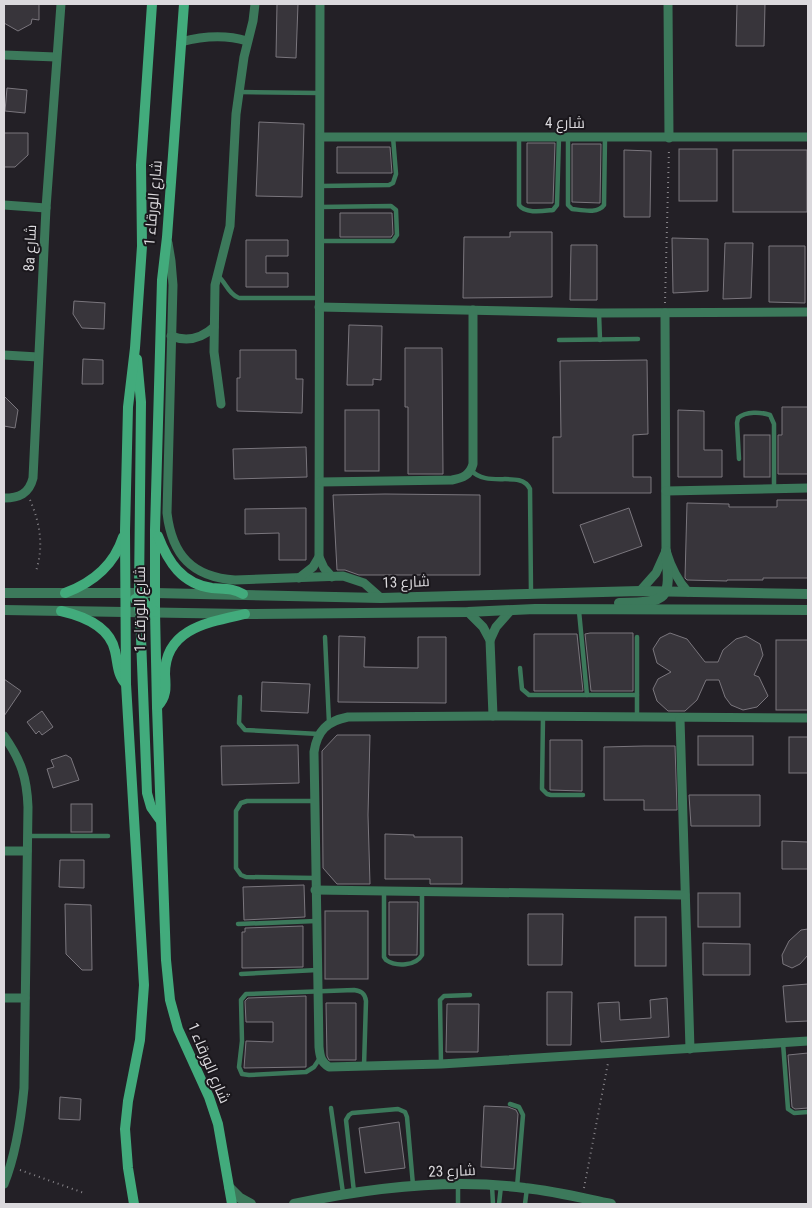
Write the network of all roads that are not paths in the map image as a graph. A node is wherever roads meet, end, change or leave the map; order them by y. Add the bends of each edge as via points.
1 (61, 4) edge
2 (152, 4) edge
3 (184, 4) edge
4 (255, 4) edge
5 (320, 4) edge
6 (668, 4) edge
7 (247, 41) junction
8 (181, 42) junction
9 (4, 55) edge
10 (56, 57) junction
11 (238, 92) junction
12 (321, 93) junction
13 (321, 137) junction
14 (393, 137) junction
15 (519, 137) junction
16 (563, 137) junction
17 (605, 137) junction
18 (808, 137) edge
19 (669, 138) junction
20 (320, 186) junction
21 (4, 205) edge
22 (46, 208) junction
23 (319, 208) junction
24 (167, 237) junction
25 (319, 241) junction
26 (217, 275) junction
27 (320, 302) junction
28 (474, 310) junction
29 (808, 312) edge
30 (599, 313) junction
31 (665, 313) junction
32 (214, 327) junction
33 (171, 336) junction
34 (638, 339) dead end
35 (559, 340) dead end
36 (600, 340) junction
37 (135, 348) junction
38 (4, 355) edge
39 (38, 357) junction
40 (221, 404) dead end
41 (739, 459) dead end
42 (471, 470) junction
43 (320, 482) junction
44 (774, 488) junction
45 (808, 488) edge
46 (666, 491) junction
47 (4, 498) edge
48 (155, 530) junction
49 (125, 531) junction
50 (666, 551) junction
51 (319, 557) junction
52 (332, 576) junction
53 (299, 578) junction
54 (640, 591) junction
55 (666, 592) junction
56 (688, 592) junction
57 (4, 593) edge
58 (65, 593) junction
59 (126, 593) junction
60 (139, 593) junction
61 (155, 593) junction
62 (531, 593) junction
63 (243, 594) junction
64 (808, 594) edge
65 (381, 598) junction
66 (4, 610) edge
67 (511, 610) junction
68 (579, 610) junction
69 (808, 610) edge
70 (61, 611) junction
71 (126, 612) junction
72 (140, 612) junction
73 (155, 612) junction
74 (468, 612) junction
75 (245, 614) junction
76 (325, 637) dead end
77 (636, 637) dead end
78 (490, 640) junction
79 (520, 668) dead end
80 (126, 684) junction
81 (587, 694) junction
82 (637, 695) junction
83 (240, 697) dead end
84 (157, 707) junction
85 (493, 716) junction
86 (543, 717) junction
87 (637, 718) junction
88 (680, 718) junction
89 (808, 718) edge
90 (329, 723) junction
91 (319, 734) junction
92 (4, 736) edge
93 (583, 795) dead end
94 (315, 801) junction
95 (161, 821) junction
96 (27, 836) junction
97 (108, 836) dead end
98 (4, 851) edge
99 (27, 851) junction
100 (315, 878) junction
101 (315, 890) junction
102 (384, 891) junction
103 (422, 892) junction
104 (685, 895) junction
105 (316, 921) junction
106 (238, 924) dead end
107 (317, 970) junction
108 (241, 974) dead end
109 (317, 991) junction
110 (470, 995) dead end
111 (4, 998) edge
112 (25, 998) junction
113 (808, 1041) edge
114 (783, 1043) junction
115 (690, 1049) junction
116 (320, 1057) junction
117 (441, 1064) junction
118 (364, 1067) junction
119 (510, 1104) dead end
120 (331, 1108) dead end
121 (808, 1112) edge
122 (4, 1144) edge
123 (15, 1144) junction
124 (4, 1184) edge
125 (458, 1184) junction
126 (497, 1185) junction
127 (229, 1187) junction
128 (414, 1187) junction
129 (522, 1187) junction
130 (355, 1193) junction
131 (343, 1195) junction
132 (134, 1204) edge
133 (232, 1204) edge
134 (250, 1204) edge
135 (294, 1204) edge
136 (458, 1204) edge
137 (492, 1204) edge
138 (498, 1204) edge
139 (525, 1204) edge
140 (611, 1204) edge

1 - 10 street, 8a شارع
2 - 37 main road, شارع الورقاء 1 via 142,152 142,246
3 - 8 main road, شارع الورقاء 1
4 - 7 street
5 - 12 street
6 - 19 street
7 - 8 street via 221,36
7 - 11 street
8 - 24 main road, شارع الورقاء 1
9 - 10 street
10 - 22 street, 8a شارع
11 - 12 lane
11 - 26 street via 230,226
12 - 13 street
13 - 14 street, شارع 4
13 - 20 street
14 - 15 street, شارع 4
14 - 20 lane via 396,174 393,183
15 - 16 street, شارع 4
15 - 16 lane via 519,205 524,210 553,210 557,205
16 - 17 street, شارع 4
16 - 17 lane via 568,205 572,209 594,210 604,205
17 - 19 street, شارع 4
18 - 19 street, شارع 4
20 - 23 street
21 - 22 street
22 - 39 street, 8a شارع
23 - 25 street
23 - 25 lane via 391,206 396,210 397,235 392,240
24 - 33 street via 172,273
24 - 48 main road, شارع الورقاء 1 via 160,316
25 - 27 street
26 - 27 lane via 239,298
26 - 32 street
27 - 28 street
27 - 43 street
28 - 30 street
28 - 42 street
29 - 31 street
30 - 31 street
30 - 36 lane
31 - 46 street
32 - 33 street via 197,338
32 - 40 street
33 - 53 street via 167,513 172,538 179,552 196,569 222,579
34 - 36 lane
35 - 36 lane
37 - 49 main road, شارع الورقاء 1 via 128,407
37 - 60 main road via 141,402
38 - 39 street
39 - 47 street, 8a شارع via 33,478 26,492
41 - 44 lane via 738,418 747,414 770,415 774,424
42 - 43 street via 466,476 452,480
42 - 62 lane via 484,478 519,480 528,484
43 - 51 street
44 - 45 street
44 - 46 street
46 - 50 street
48 - 61 main road, شارع الورقاء 1
48 - 63 main road via 166,557 183,576 205,586
49 - 58 main road via 117,552 103,570 86,584
49 - 59 main road, شارع الورقاء 1
50 - 54 street via 656,573
50 - 55 street via 669,580
50 - 56 street via 672,570
51 - 52 street
51 - 53 street via 313,567
52 - 53 street
52 - 65 street via 354,578
54 - 55 street, شارع 13
54 - 62 street, شارع 13
55 - 56 street, شارع 13
55 - 68 street via 654,602 600,604
56 - 64 street, شارع 13
57 - 58 street, شارع 13
58 - 59 street, شارع 13
59 - 60 street, شارع 13
59 - 71 main road, شارع الورقاء 1
59 - 72 main road via 136,600
60 - 61 street, شارع 13
60 - 73 main road
61 - 63 street, شارع 13
61 - 73 main road, شارع الورقاء 1
62 - 65 street, شارع 13
63 - 65 street, شارع 13
66 - 70 street, شارع 13
67 - 68 street, شارع 13
67 - 74 street, شارع 13
67 - 78 street via 496,626
68 - 69 street, شارع 13
68 - 81 lane
70 - 71 street, شارع 13
70 - 80 main road via 84,618 106,634 113,645 120,676
71 - 72 street, شارع 13
71 - 80 main road, شارع الورقاء 1
72 - 73 street, شارع 13
72 - 95 main road via 147,792 151,807
73 - 75 street, شارع 13
73 - 84 main road, شارع الورقاء 1
74 - 75 street, شارع 13
74 - 78 street via 483,627
75 - 84 main road via 197,626 176,642 166,664 165,694
76 - 90 lane
77 - 82 lane
78 - 85 street
79 - 81 lane via 522,689 529,695
80 - 132 main road, شارع الورقاء 1 via 144,985 140,1040 125,1128
81 - 82 lane
82 - 87 lane
83 - 91 lane via 240,723 245,730
84 - 95 main road, شارع الورقاء 1
85 - 86 street
85 - 90 street via 348,717
86 - 87 street
86 - 93 lane via 542,789 551,795
87 - 88 street
88 - 89 street
88 - 104 street
90 - 91 street
91 - 94 street via 314,752
92 - 96 street via 14,750 25,778
94 - 100 street
94 - 100 lane via 241,803 236,811 236,868 241,876 246,877
95 - 127 main road, شارع الورقاء 1 via 170,1000 183,1044 213,1107
96 - 97 lane
96 - 99 street
98 - 99 street
99 - 112 street
100 - 101 street
101 - 102 street
101 - 105 street
102 - 103 street
102 - 103 lane via 384,957 393,963 415,963 422,955
103 - 104 street
104 - 115 street
105 - 106 lane
105 - 107 street
107 - 108 lane
107 - 109 street
109 - 116 street
109 - 116 lane via 242,996 239,1067 246,1075 306,1072
109 - 118 lane via 359,991 366,996
110 - 117 lane via 444,996 440,1000
111 - 112 street
112 - 123 street via 24,1088
113 - 114 street
114 - 115 street
114 - 121 lane via 788,1109 794,1114
115 - 117 street
116 - 118 street via 329,1067
117 - 118 street
119 - 129 lane via 519,1107 523,1115
120 - 131 lane
122 - 123 street
123 - 124 street
125 - 126 street, شارع 23
125 - 128 street, شارع 23
125 - 136 lane
126 - 129 street, شارع 23
126 - 137 lane
126 - 138 lane
127 - 133 main road, شارع الورقاء 1
127 - 134 street
128 - 130 street, شارع 23
128 - 130 lane via 407,1117 403,1110 352,1113 346,1123
129 - 139 lane
129 - 140 street, شارع 23
130 - 131 street, شارع 23
131 - 135 street, شارع 23

